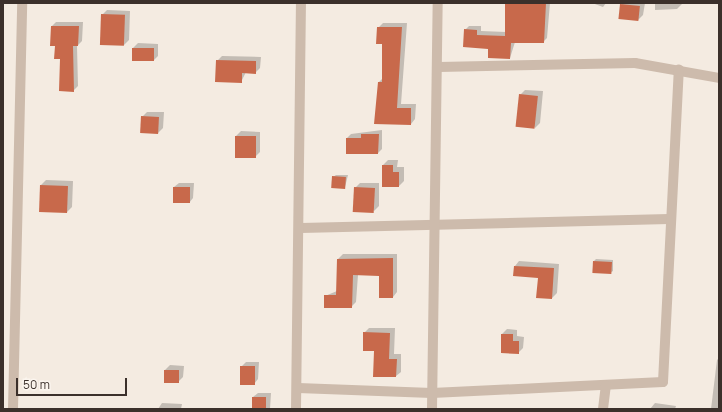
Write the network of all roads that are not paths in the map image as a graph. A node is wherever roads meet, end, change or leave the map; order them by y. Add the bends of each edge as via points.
1 (22, 3) edge
2 (302, 3) edge
3 (438, 3) edge
4 (439, 67) junction
5 (679, 69) junction
6 (719, 78) edge
7 (670, 219) junction
8 (432, 225) junction
9 (301, 228) junction
10 (606, 385) junction
11 (298, 388) junction
12 (432, 394) junction
13 (13, 409) edge
14 (296, 409) edge
15 (432, 409) edge
16 (604, 409) edge

1 - 13 street
2 - 9 street
3 - 4 street
4 - 5 street via 605,63
4 - 8 street
5 - 6 street
5 - 7 street
7 - 8 street
7 - 10 street via 663,382
8 - 9 street
8 - 12 street
9 - 11 street
10 - 12 street
10 - 16 street
11 - 12 street
11 - 14 street
12 - 15 street

